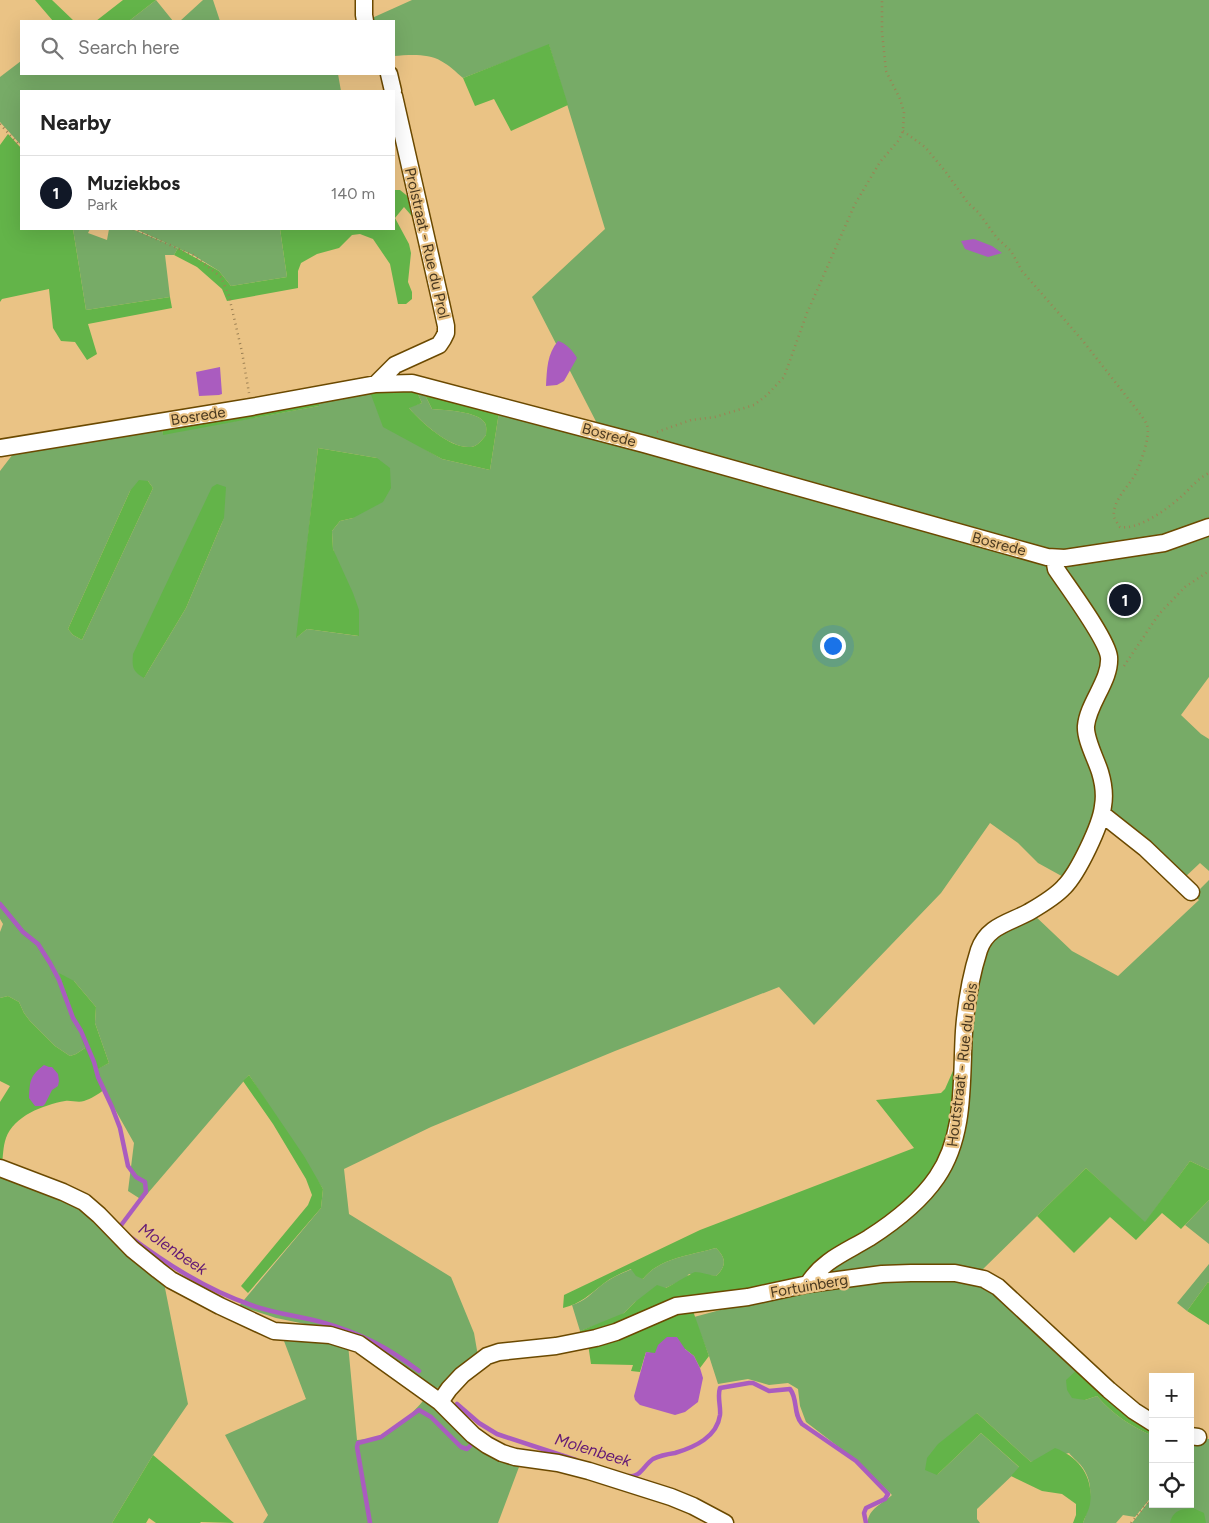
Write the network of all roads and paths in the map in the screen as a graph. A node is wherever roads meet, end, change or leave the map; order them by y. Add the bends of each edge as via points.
1 (364, 0) edge
2 (882, 0) edge
3 (365, 20) edge
4 (389, 75) edge
5 (393, 90) edge
6 (395, 100) edge
7 (0, 124) edge
8 (903, 131) junction
9 (20, 146) edge
10 (136, 230) edge
11 (376, 384) junction
12 (251, 407) junction
13 (644, 444) junction
14 (0, 448) edge
15 (1209, 473) edge
16 (1209, 527) edge
17 (1054, 558) junction
18 (1209, 571) edge
19 (1122, 670) dead end
20 (1102, 814) junction
21 (1191, 892) dead end
22 (0, 1168) edge
23 (808, 1284) junction
24 (440, 1402) junction
25 (1149, 1420) edge
26 (1149, 1501) edge
27 (725, 1523) edge
28 (1131, 1523) edge

1 - 3 street
2 - 8 path via 886,71 904,112
4 - 5 street
6 - 11 street, Prolstraat - Rue du Prol via 446,333 439,344 395,365
7 - 9 path
8 - 13 path via 855,204 807,313 784,377 754,405 658,431
8 - 15 path via 925,147 997,238 1012,251 1022,271 1083,341 1148,427 1143,454 1115,508 1114,517 1120,527 1133,527 1149,519
10 - 12 path via 179,247 221,277 229,296 242,352
11 - 12 street, Bosrede
11 - 13 street, Bosrede via 419,385
12 - 14 street, Bosrede
13 - 17 street, Bosrede
16 - 17 street, Bosrede via 1164,543
17 - 20 street, Houtstraat - Rue du Bois via 1056,569 1109,656 1109,668 1088,715 1086,729 1104,794
18 - 19 path via 1185,587 1159,614
20 - 21 street via 1145,848
20 - 23 street, Houtstraat - Rue du Bois via 1080,865 1064,887 1028,912 994,928 980,948 965,1015 963,1076 955,1130 950,1154 938,1176 902,1214 835,1257 818,1270
22 - 24 street via 84,1202 132,1249 185,1288 274,1331 330,1335 359,1344
23 - 24 street, Fortuinberg via 748,1297 676,1306 596,1338 499,1352 487,1356 462,1375
23 - 25 street, Fortuinberg via 911,1273 955,1273 984,1279 998,1287 1109,1390
24 - 27 street via 487,1446 502,1453 558,1462 598,1474 671,1497
26 - 28 path

